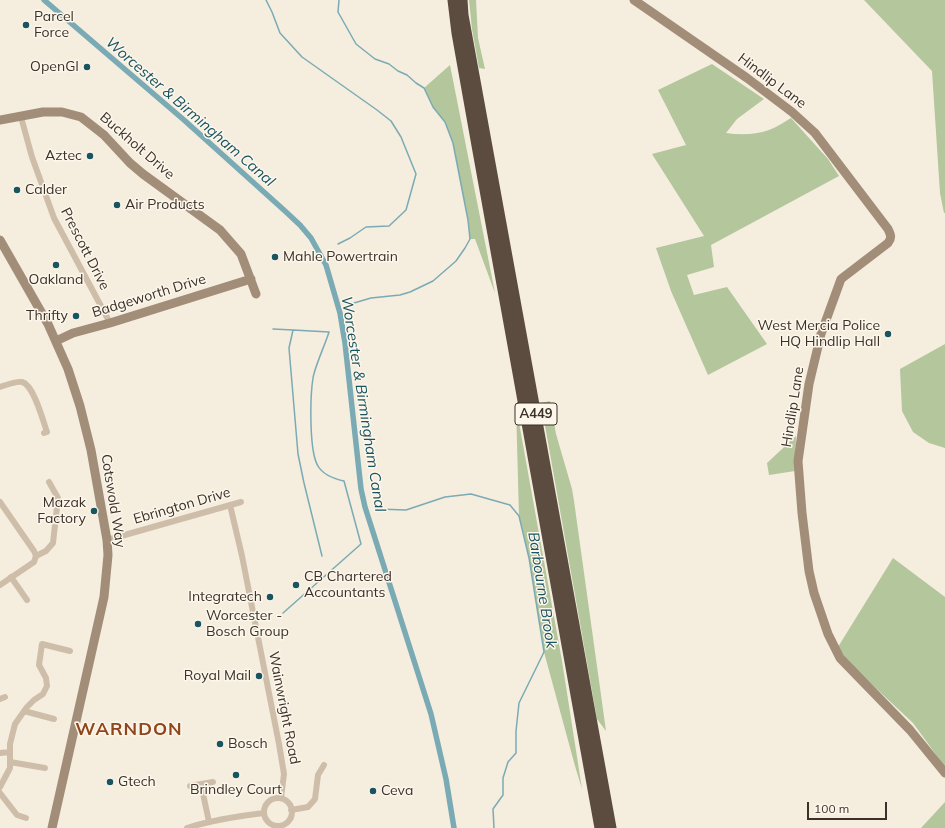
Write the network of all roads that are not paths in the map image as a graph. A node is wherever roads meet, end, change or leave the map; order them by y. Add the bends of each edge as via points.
1 (444, 0) edge
2 (453, 0) edge
3 (462, 0) edge
4 (634, 0) edge
5 (458, 33) junction
6 (21, 117) junction
7 (0, 120) edge
8 (0, 240) edge
9 (251, 279) junction
10 (256, 294) dead end
11 (110, 323) junction
12 (56, 341) junction
13 (0, 386) edge
14 (44, 433) dead end
15 (49, 482) dead end
16 (0, 502) edge
17 (241, 502) dead end
18 (230, 505) junction
19 (107, 540) junction
20 (36, 556) junction
21 (12, 577) junction
22 (0, 585) edge
23 (28, 587) dead end
24 (22, 592) junction
25 (27, 600) dead end
26 (70, 651) dead end
27 (24, 711) junction
28 (54, 719) dead end
29 (10, 752) junction
30 (0, 753) edge
31 (10, 762) junction
32 (324, 764) dead end
33 (46, 768) dead end
34 (945, 773) edge
35 (213, 782) dead end
36 (201, 784) junction
37 (190, 786) dead end
38 (0, 787) edge
39 (0, 793) edge
40 (281, 798) junction
41 (292, 810) junction
42 (264, 813) junction
43 (26, 818) dead end
44 (209, 822) junction
45 (285, 826) edge
46 (52, 828) edge
47 (187, 828) edge
48 (600, 828) edge
49 (611, 828) edge

1 - 5 highway
2 - 5 highway, A449
3 - 49 highway, A449
4 - 34 street, Hindlip Lane via 747,78 815,133 891,236 888,243 841,279 821,334 809,384 798,461 802,513 814,593 828,634 840,658 910,730
5 - 48 highway, A449
6 - 7 street, Buckholt Drive
6 - 9 street, Buckholt Drive via 43,112 62,112 81,117 104,135 130,163 220,230 241,254
6 - 11 street, Prescott Drive via 54,218
8 - 12 street, Cotswold Way
9 - 10 street, Buckholt Drive
9 - 11 street, Badgeworth Drive
11 - 12 street, Badgeworth Drive via 73,333
12 - 19 street, Cotswold Way via 84,420 96,470
13 - 14 street via 20,382 27,385 47,432
15 - 20 street via 58,498 53,543 46,551
16 - 20 street
17 - 18 street, Ebrington Drive
18 - 19 street, Ebrington Drive
18 - 40 street, Wainwright Road via 279,744 284,774
19 - 46 street, Cotswold Way via 104,597
20 - 21 street via 34,562
21 - 22 street
21 - 24 street
23 - 24 street
24 - 25 street
26 - 27 street via 42,644 38,665 46,678 47,686 44,694
27 - 28 street
27 - 29 street via 15,724
29 - 30 street
29 - 31 street
31 - 33 street
31 - 38 street via 10,768
32 - 41 street via 318,775 315,799 308,807
35 - 36 street
36 - 37 street
36 - 44 street
39 - 43 street via 17,815
40 - 41 street via 288,802
40 - 42 street via 272,799 266,805
41 - 45 street
42 - 44 street
42 - 45 street via 271,824
44 - 47 street

